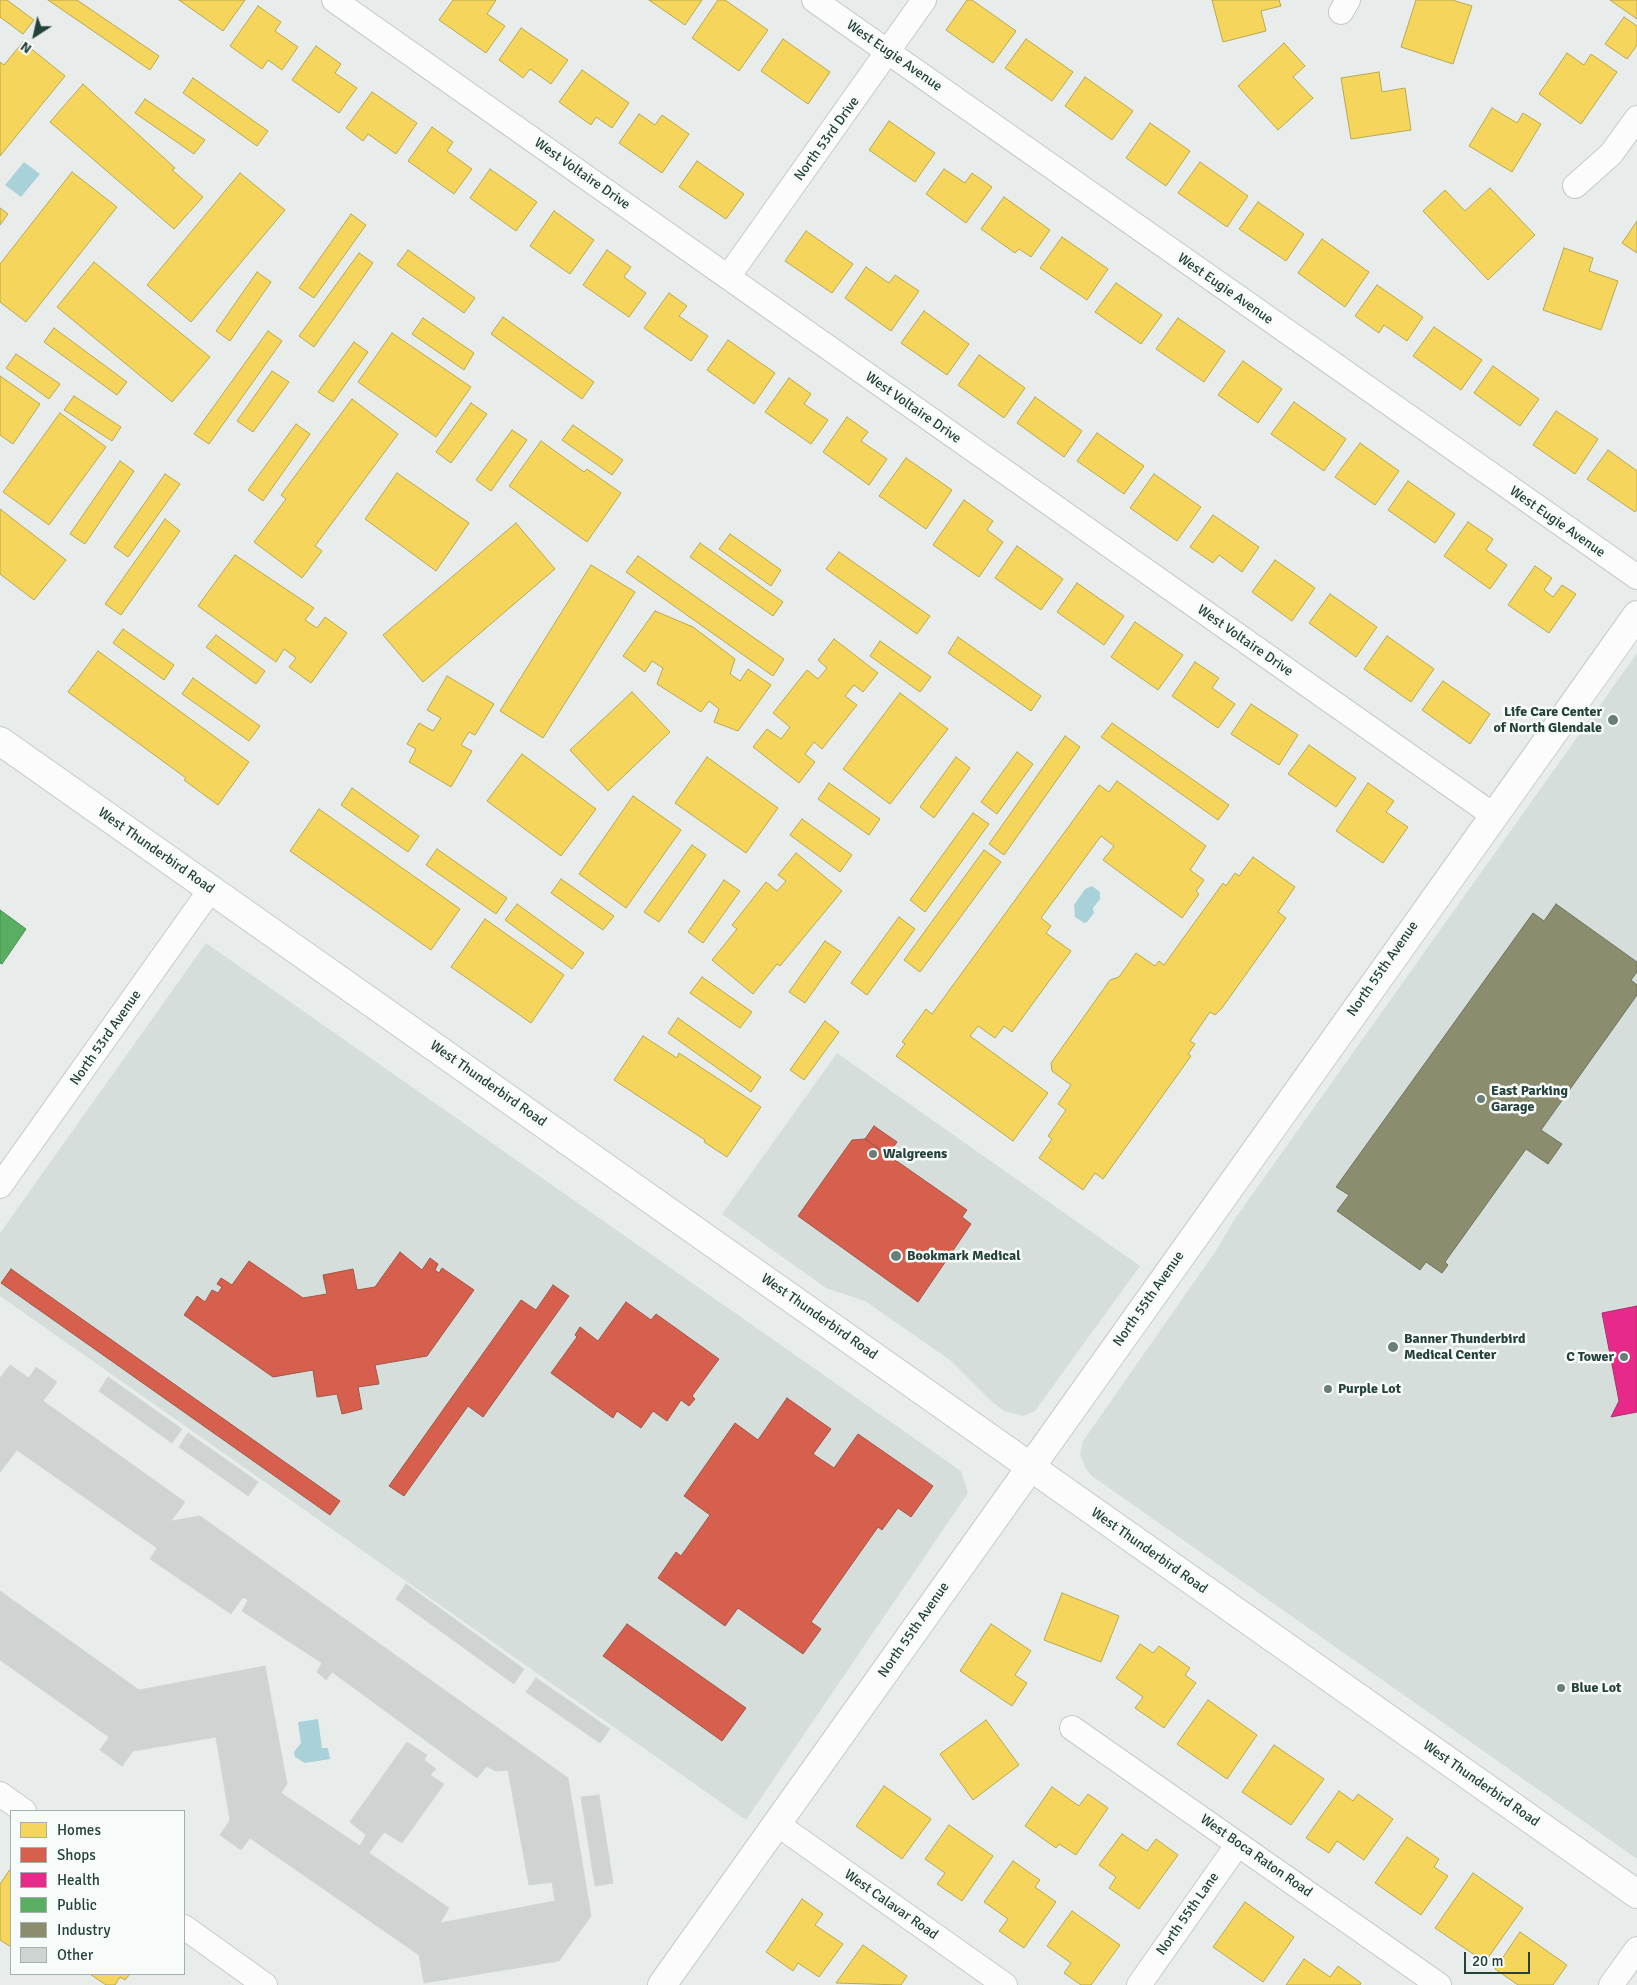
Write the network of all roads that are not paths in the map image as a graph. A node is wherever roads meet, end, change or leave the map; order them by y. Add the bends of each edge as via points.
1 (334, 0) edge
2 (814, 0) edge
3 (924, 0) edge
4 (888, 52) junction
5 (1637, 118) edge
6 (1575, 186) dead end
7 (728, 277) junction
8 (1637, 577) edge
9 (1637, 615) edge
10 (0, 741) edge
11 (1493, 816) junction
12 (210, 889) junction
13 (0, 1186) edge
14 (1030, 1467) junction
15 (1072, 1728) dead end
16 (0, 1794) edge
17 (23, 1810) edge
18 (777, 1824) junction
19 (1238, 1844) junction
20 (1637, 1894) edge
21 (185, 1928) edge
22 (1637, 1949) edge
23 (265, 1985) edge
24 (662, 1985) edge
25 (1004, 1985) edge
26 (1139, 1985) edge
27 (1439, 1985) edge
28 (1611, 1985) edge

1 - 7 street, West Voltaire Drive
2 - 4 street, West Eugie Avenue
3 - 4 street, North 53rd Drive
4 - 7 street, North 53rd Drive
4 - 8 street, West Eugie Avenue
5 - 6 street via 1611,154
7 - 11 street, West Voltaire Drive
9 - 11 main road, North 55th Avenue
10 - 12 main road, West Thunderbird Road
11 - 14 main road, North 55th Avenue
12 - 13 street, North 53rd Avenue
12 - 14 main road, West Thunderbird Road
14 - 18 main road, North 55th Avenue
14 - 20 main road, West Thunderbird Road
15 - 19 street, West Boca Raton Road
16 - 17 street
18 - 24 main road, North 55th Avenue
18 - 25 street, West Calavar Road
19 - 26 street, North 55th Lane
19 - 27 street, West Boca Raton Road
21 - 23 street
22 - 28 street

